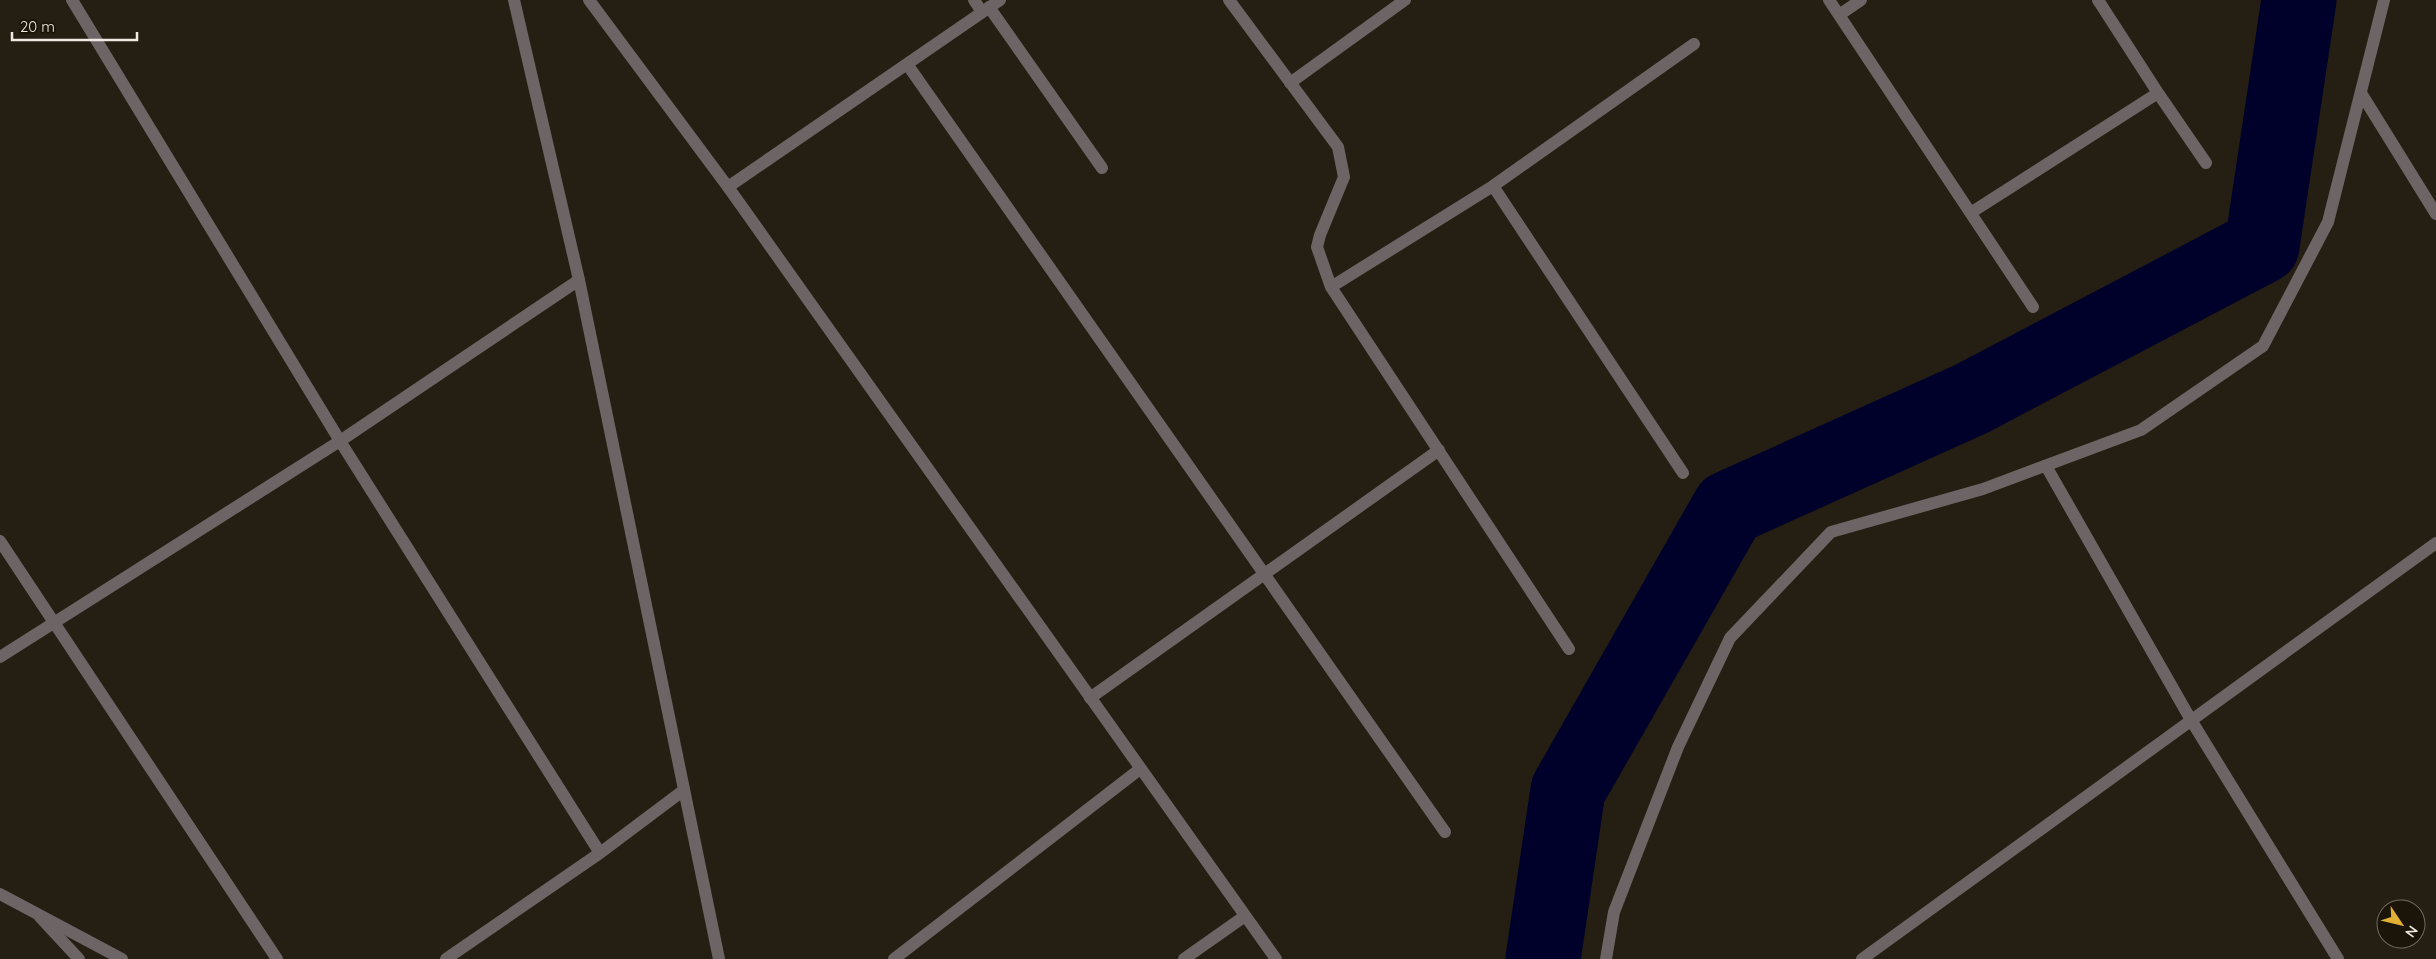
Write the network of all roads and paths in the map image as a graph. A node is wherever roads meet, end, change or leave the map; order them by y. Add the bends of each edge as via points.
1 (72, 0) edge
2 (514, 0) edge
3 (589, 0) edge
4 (974, 0) edge
5 (1229, 0) edge
6 (1405, 0) edge
7 (1829, 0) edge
8 (1861, 0) edge
9 (2098, 0) edge
10 (2384, 0) edge
11 (990, 7) edge
12 (1839, 15) junction
13 (1694, 44) dead end
14 (907, 64) junction
15 (1290, 83) junction
16 (2158, 93) junction
17 (2361, 93) junction
18 (2206, 163) dead end
19 (1102, 168) dead end
20 (1493, 186) junction
21 (728, 187) junction
22 (1972, 212) junction
23 (2436, 214) edge
24 (579, 280) junction
25 (1331, 287) junction
26 (2033, 307) dead end
27 (340, 441) junction
28 (1439, 450) junction
29 (2046, 466) junction
30 (1683, 473) dead end
31 (0, 542) edge
32 (2436, 543) edge
33 (1264, 574) junction
34 (52, 623) junction
35 (1569, 649) dead end
36 (0, 657) edge
37 (1090, 698) junction
38 (2191, 720) junction
39 (1140, 768) junction
40 (684, 790) junction
41 (1445, 832) dead end
42 (600, 853) junction
43 (0, 894) edge
44 (38, 914) junction
45 (1245, 916) junction
46 (79, 959) edge
47 (122, 959) edge
48 (278, 959) edge
49 (446, 959) edge
50 (719, 959) edge
51 (894, 959) edge
52 (1184, 959) edge
53 (1276, 959) edge
54 (1606, 959) edge
55 (1862, 959) edge
56 (2338, 959) edge

1 - 27 street
2 - 24 street
3 - 21 street
4 - 11 street
5 - 15 street
6 - 15 street
7 - 12 street
8 - 12 street
9 - 16 street
10 - 17 street
11 - 14 street
11 - 19 street
12 - 22 street
13 - 20 street
14 - 21 street
14 - 33 street
15 - 25 street via 1338,147 1344,178 1317,247
16 - 18 street
16 - 22 street
17 - 23 street
17 - 29 street via 2328,222 2263,346 2141,430
20 - 25 street
20 - 30 street
21 - 37 street
22 - 26 street
24 - 27 street
24 - 40 street
25 - 28 street
27 - 34 street
27 - 42 street
28 - 33 street
28 - 35 street
29 - 38 street
29 - 54 street via 1983,489 1831,532 1730,638 1678,747 1614,912
31 - 34 street
32 - 38 street
33 - 37 street
33 - 41 street
34 - 36 street
34 - 48 street
37 - 39 street
38 - 55 street
38 - 56 street
39 - 45 street
39 - 51 street
40 - 42 street
40 - 50 street
42 - 49 street
43 - 44 street
44 - 46 street
44 - 47 street
45 - 52 street
45 - 53 street

